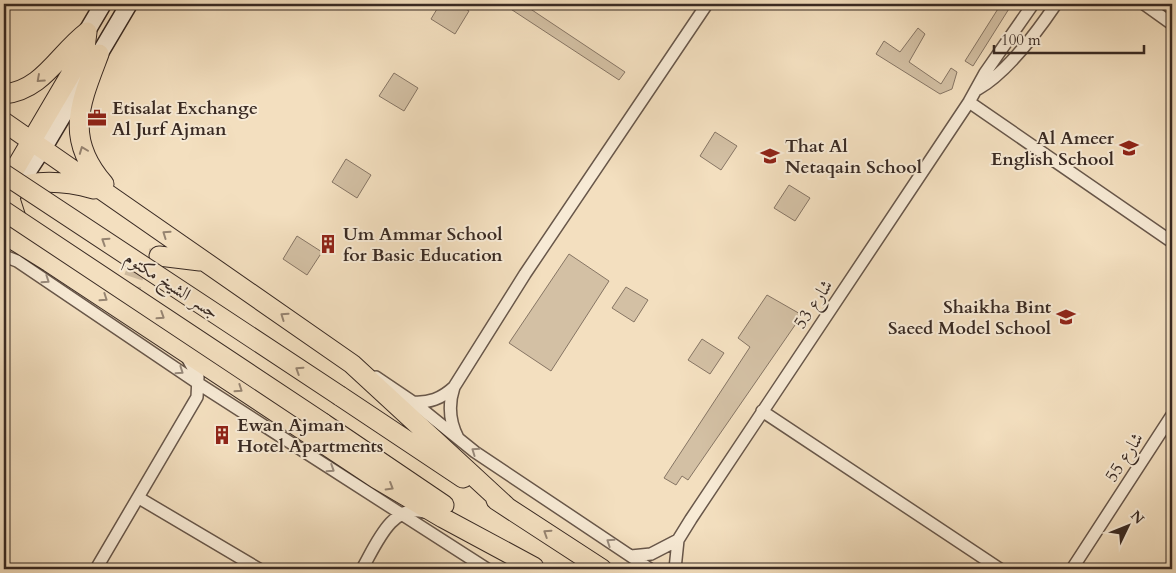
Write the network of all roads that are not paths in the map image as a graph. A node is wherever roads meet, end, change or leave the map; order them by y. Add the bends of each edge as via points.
1 (103, 4) edge
2 (129, 4) edge
3 (707, 4) edge
4 (1033, 4) edge
5 (1056, 4) edge
6 (1144, 4) edge
7 (1172, 24) edge
8 (87, 32) junction
9 (99, 54) junction
10 (978, 89) junction
11 (4, 94) edge
12 (969, 102) junction
13 (4, 122) edge
14 (38, 142) junction
15 (50, 182) junction
16 (7, 188) edge
17 (115, 198) junction
18 (4, 234) edge
19 (23, 234) junction
20 (1172, 242) edge
21 (4, 255) edge
22 (159, 256) dead end
23 (49, 262) junction
24 (206, 262) junction
25 (134, 305) tunnel mouth
26 (148, 328) junction
27 (179, 348) junction
28 (352, 364) junction
29 (199, 384) junction
30 (454, 387) junction
31 (216, 395) junction
32 (194, 402) junction
33 (412, 402) junction
34 (762, 411) junction
35 (1172, 415) edge
36 (459, 439) junction
37 (139, 498) junction
38 (378, 499) junction
39 (506, 506) junction
40 (399, 514) junction
41 (443, 518) junction
42 (383, 534) junction
43 (678, 540) junction
44 (631, 556) junction
45 (535, 568) edge
46 (96, 569) edge
47 (259, 569) edge
48 (362, 569) edge
49 (487, 569) edge
50 (602, 569) edge
51 (650, 569) edge
52 (675, 569) edge
53 (1000, 569) edge
54 (1072, 569) edge

1 - 8 main road
2 - 9 main road
3 - 30 street via 525,274
4 - 10 street, شارع 53 via 982,77
5 - 10 street, شارع 53 via 1017,53
6 - 7 street
8 -> 11 main road via 40,80 22,90
8 - 14 main road via 79,60
9 - 14 main road
17 -> 9 main road via 89,164 80,140 80,106
10 - 12 street, شارع 53
12 - 20 street
12 - 34 street, شارع 53
13 - 14 main road
14 - 16 main road
14 - 17 main road
15 - 16 main road
15 - 17 main road via 74,184
15 - 19 main road via 33,190 22,206
16 - 19 main road via 14,217
39 -> 16 main road, جسر الشيخ مكتوم, bridge via 340,396
16 -> 45 main road, جسر الشيخ مكتوم, bridge via 323,422
24 -> 17 main road
18 - 23 main road
19 - 23 main road
21 - 23 main road via 19,252
21 -> 29 street
22 - 24 main road
23 -> 26 main road
28 -> 24 main road
25 - 26 main road
26 - 27 main road
27 - 29 street via 195,370
27 -> 41 main road via 313,438
28 - 33 street
28 - 39 main road
29 - 31 street
29 - 32 street
30 - 33 street via 431,401
30 - 36 street via 450,397 450,419
31 - 32 street via 204,396
31 -> 38 street
32 - 37 street
33 - 36 street
34 - 43 street, شارع 53
34 - 53 street
35 - 54 street, شارع 55
44 -> 36 street
37 - 46 street
37 - 47 street
38 - 40 street
38 - 42 street via 385,512
50 -> 39 main road
40 - 41 street via 414,509
40 - 42 street
40 - 49 street
41 - 45 main road
42 - 48 street
43 - 44 street, شارع 53 via 656,552
43 - 52 street, شارع 53
44 - 51 street

